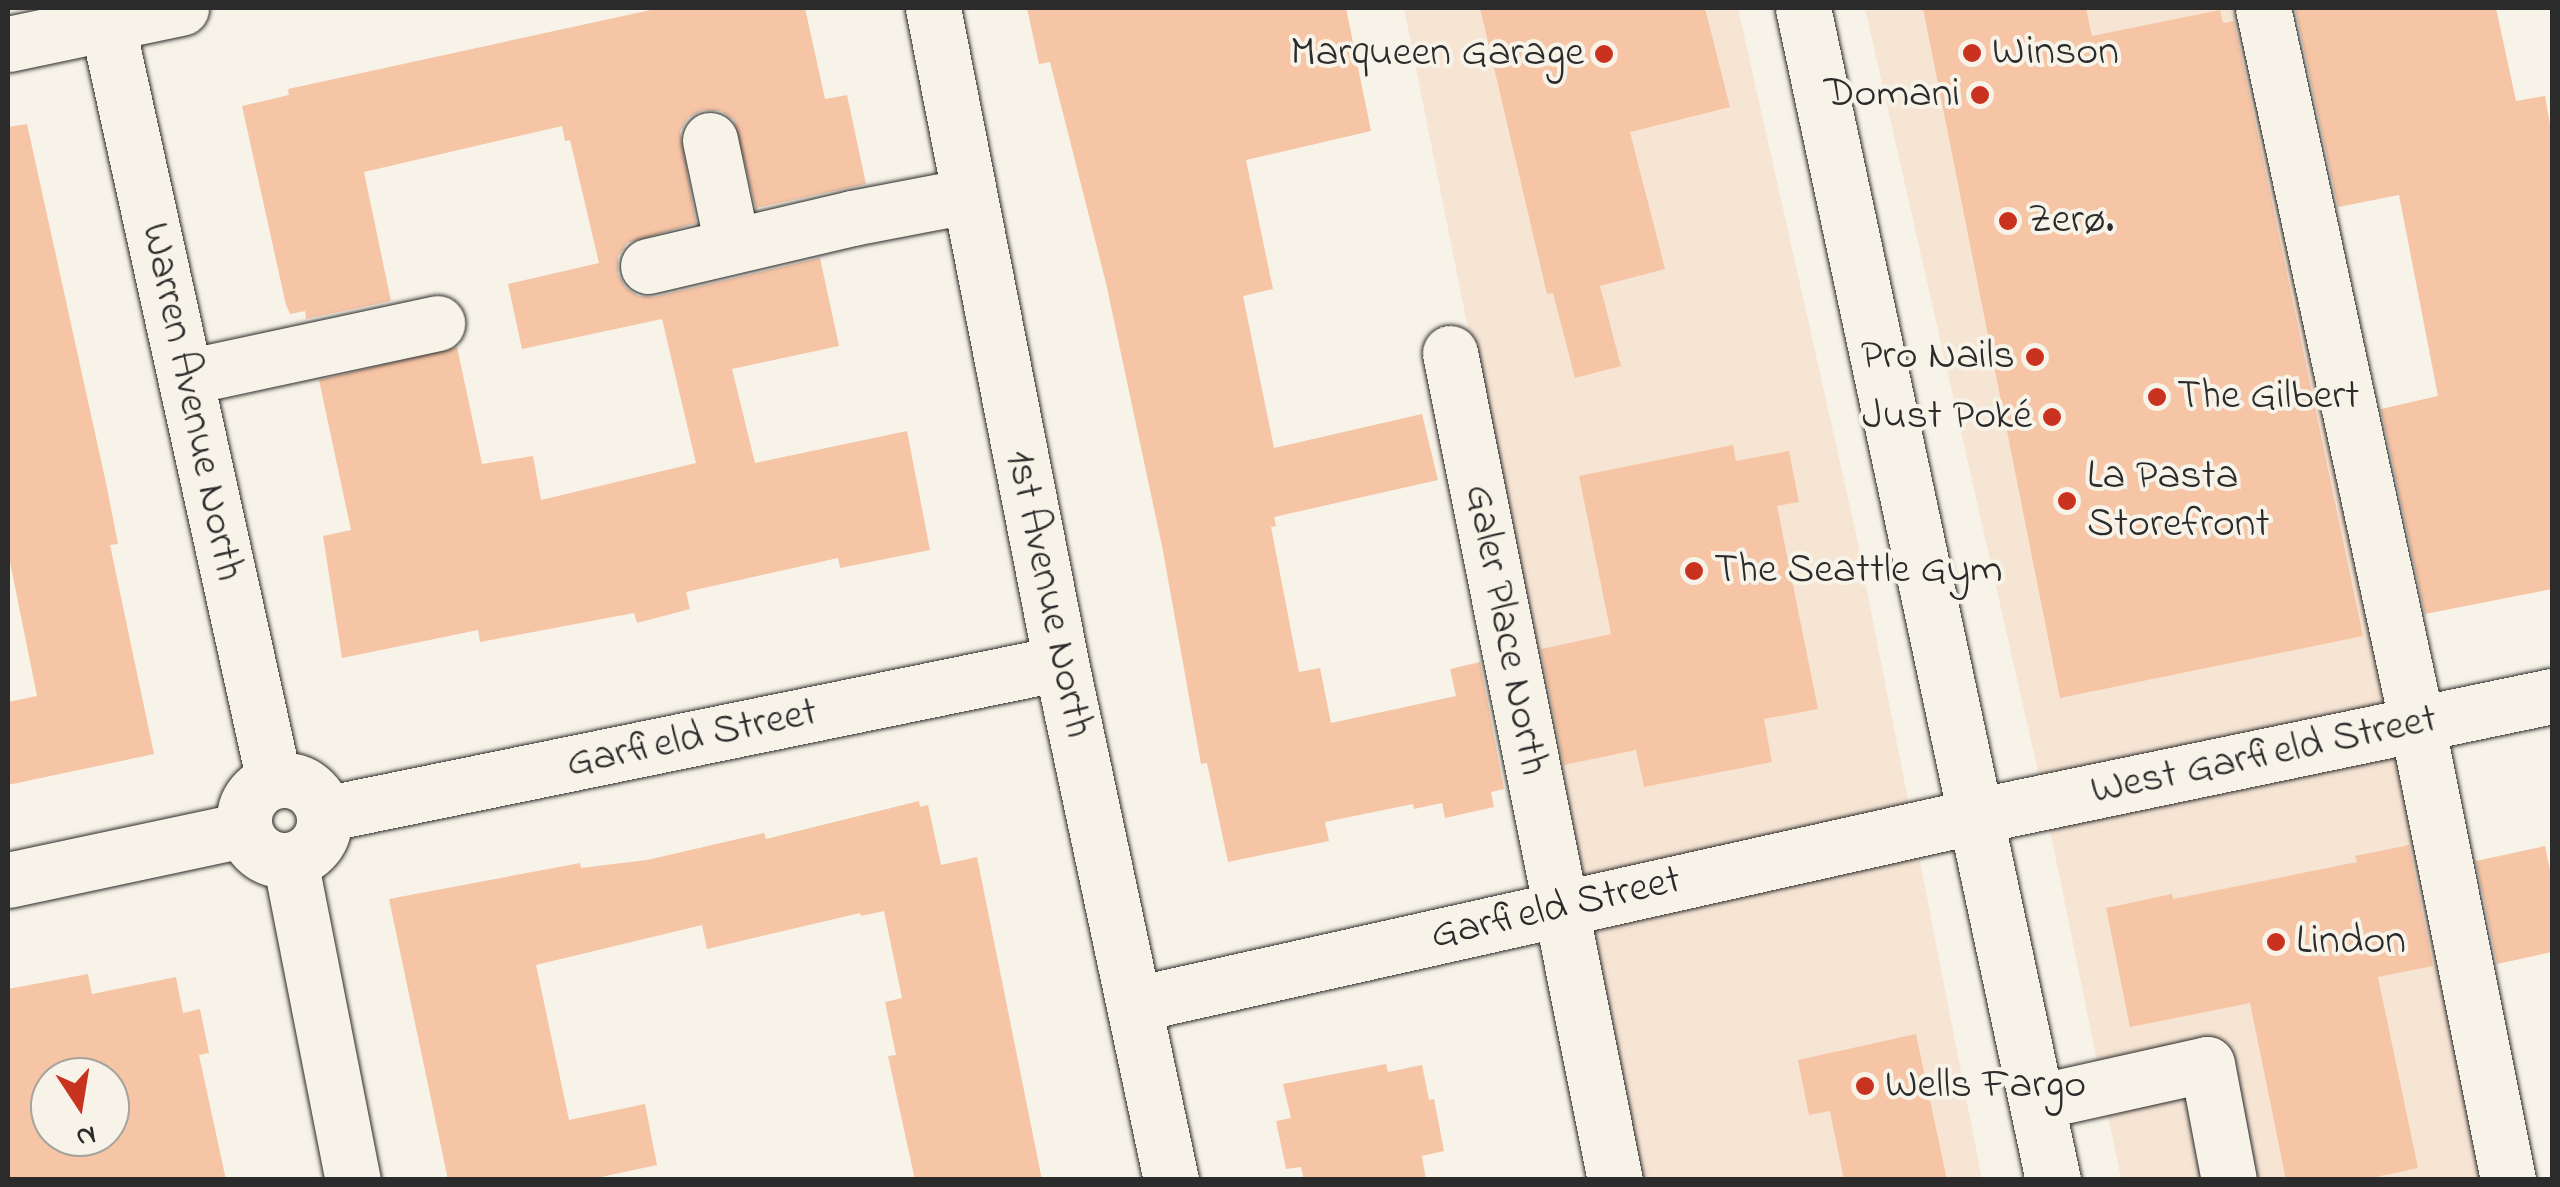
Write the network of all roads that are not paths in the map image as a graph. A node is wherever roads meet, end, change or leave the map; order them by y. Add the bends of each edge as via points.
1 (182, 8) edge
2 (933, 8) edge
3 (1802, 8) edge
4 (2263, 8) edge
5 (108, 23) junction
6 (8, 44) edge
7 (710, 140) dead end
8 (968, 196) junction
9 (732, 244) junction
10 (648, 266) dead end
11 (437, 323) dead end
12 (1450, 353) dead end
13 (186, 377) junction
14 (1061, 663) junction
15 (2552, 696) edge
16 (2417, 724) junction
17 (274, 780) junction
18 (324, 814) junction
19 (1976, 816) junction
20 (244, 830) junction
21 (290, 860) junction
22 (8, 880) edge
23 (1560, 907) junction
24 (1136, 1004) junction
25 (2036, 1102) junction
26 (353, 1180) edge
27 (1171, 1180) edge
28 (1615, 1180) edge
29 (2052, 1180) edge
30 (2229, 1180) edge
31 (2508, 1180) edge

1 - 5 street
2 - 8 street, 1st Avenue North
3 - 19 street
4 - 16 street
5 - 6 street
5 - 13 street, Warren Avenue North
7 - 9 street
8 - 9 street
8 - 14 street, 1st Avenue North
9 - 10 street
11 - 13 street
12 - 23 street, Galer Place North
13 - 17 street, Warren Avenue North
14 - 18 street, Garfield Street
14 - 24 street, 1st Avenue North
15 - 16 street, West Garfield Street
16 - 19 street, West Garfield Street
16 - 31 street
17 - 18 street via 310,789
17 - 20 street via 250,798
18 - 21 street via 314,848
19 - 23 street, Garfield Street
19 - 25 street
20 - 21 street via 264,856
20 - 22 street
21 - 26 street
23 - 24 street, Garfield Street
23 - 28 street, Galer Place North
24 - 27 street, 1st Avenue North
25 - 29 street
25 - 30 street via 2207,1064

